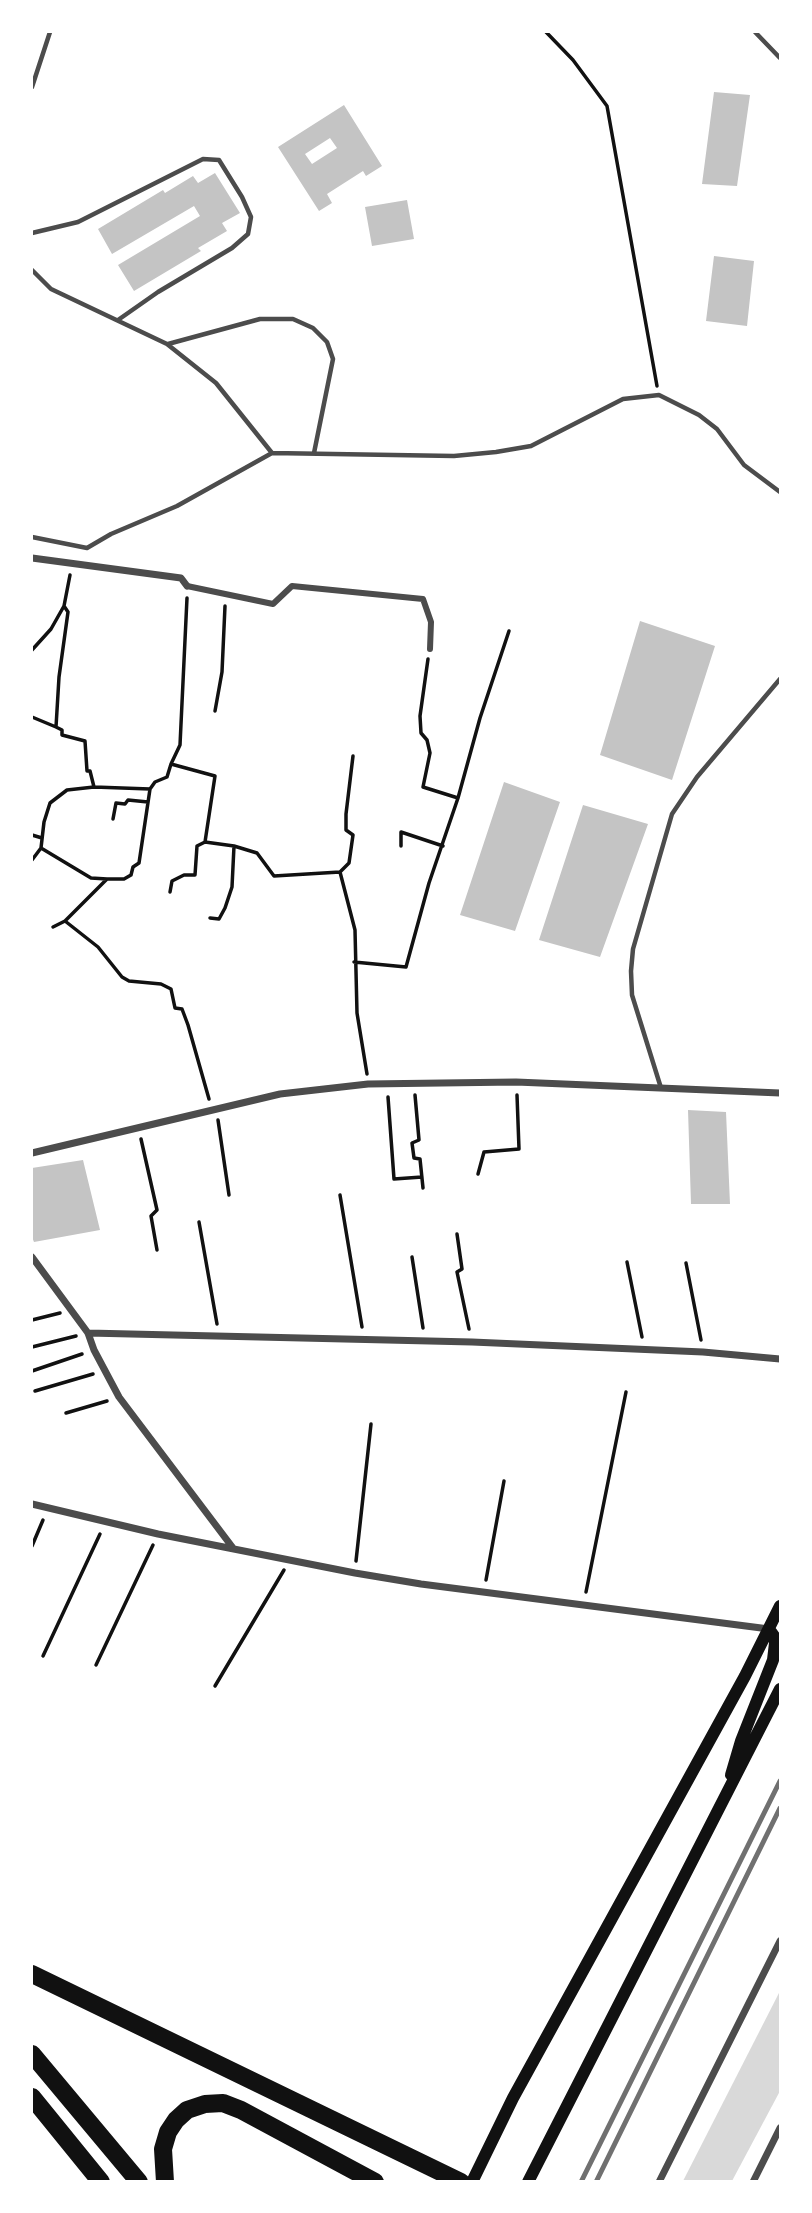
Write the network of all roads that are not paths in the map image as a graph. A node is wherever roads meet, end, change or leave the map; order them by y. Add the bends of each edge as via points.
1 (50, 32) edge
2 (755, 32) edge
3 (780, 58) edge
4 (32, 87) edge
5 (32, 233) edge
6 (32, 270) edge
7 (118, 320) junction
8 (167, 344) junction
9 (272, 453) junction
10 (314, 453) junction
11 (780, 492) edge
12 (32, 537) edge
13 (32, 558) edge
14 (187, 586) joint
15 (429, 649) road end
16 (780, 679) edge
17 (662, 1088) junction
18 (780, 1093) edge
19 (32, 1153) edge
20 (32, 1257) edge
21 (88, 1333) junction
22 (780, 1359) edge
23 (32, 1504) edge
24 (233, 1548) junction
25 (780, 1606) edge
26 (769, 1629) junction
27 (780, 1689) edge
28 (729, 1792) junction
29 (780, 1941) edge
30 (32, 1974) edge
31 (32, 2054) edge
32 (32, 2096) edge
33 (780, 2128) edge
34 (101, 2182) edge
35 (139, 2182) edge
36 (166, 2182) edge
37 (375, 2182) edge
38 (461, 2182) edge
39 (472, 2182) edge
40 (528, 2182) edge
41 (659, 2182) edge
42 (753, 2182) edge

1 - 4 lane
2 - 3 lane
5 - 7 lane via 78,222 202,159 219,160 251,217 248,234
6 - 7 lane via 51,289
7 - 8 lane
8 - 9 lane via 216,383
8 - 10 lane via 260,319 293,319 313,328 327,342 333,359
9 - 10 lane
9 - 12 lane via 177,506 87,548
10 - 11 lane via 454,457 496,452 531,446 623,399 659,395 718,429 744,464
13 - 14 street via 181,578
14 - 15 street via 273,604 292,586 423,599 431,622
16 - 17 lane via 697,777 672,814 632,949 632,995
17 - 18 street
17 - 19 street via 516,1082 368,1084 279,1094
20 - 21 street
21 - 22 street via 472,1342
21 - 24 street via 120,1397
23 - 24 street
24 - 26 street via 355,1573
25 - 26 main road
26 - 28 main road via 775,1643 773,1660 741,1741
26 - 39 main road via 513,2098
27 - 28 main road
28 - 40 main road
29 - 41 street
30 - 38 highway
31 - 35 highway
32 - 34 highway
33 - 42 street
36 - 37 highway via 163,2149 168,2132 187,2110 205,2104 241,2110

